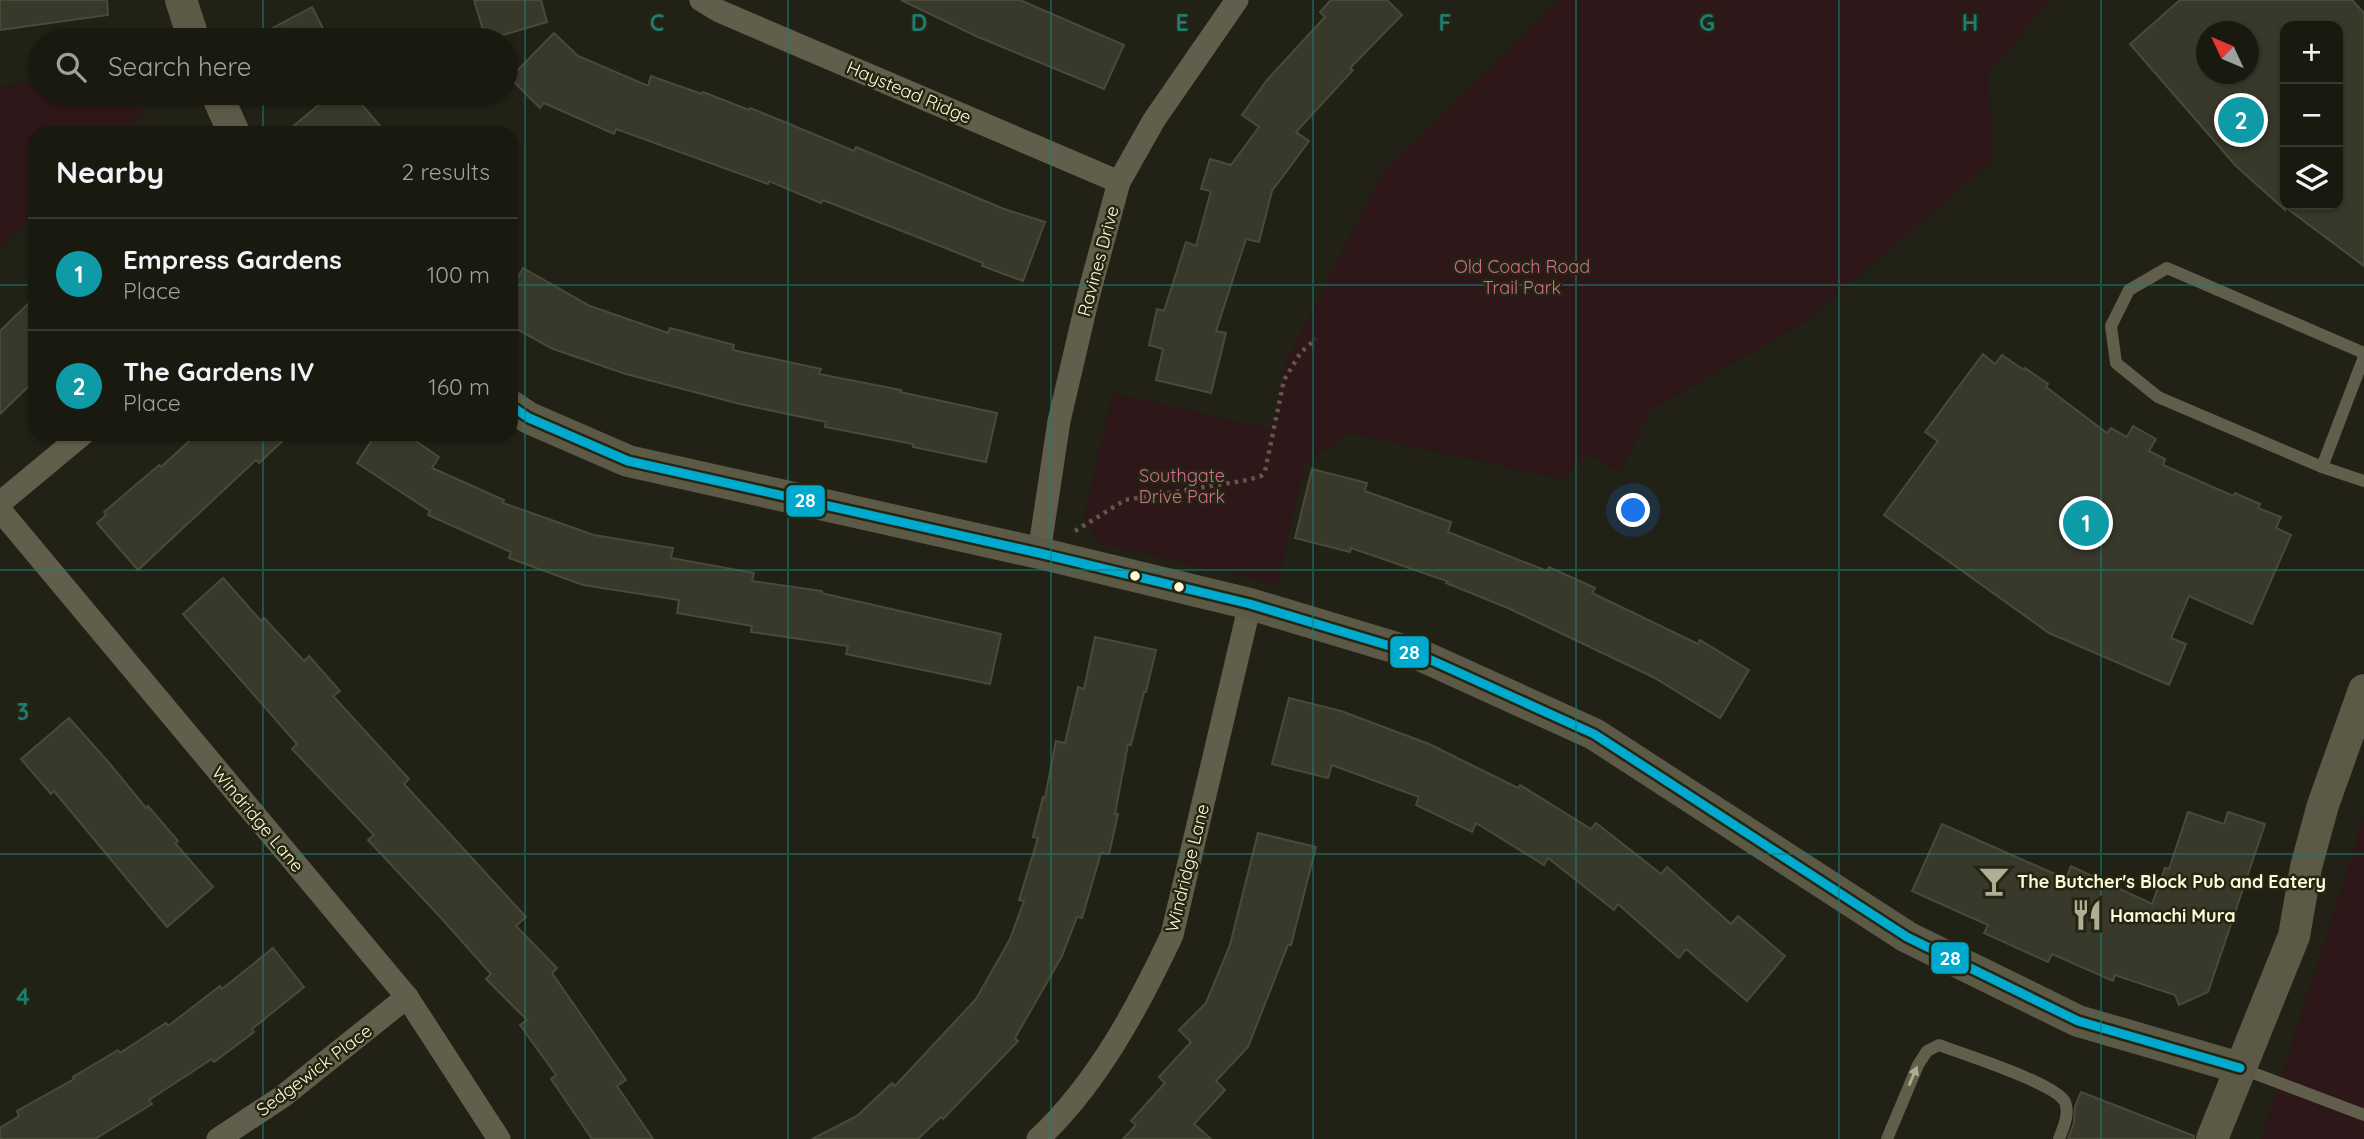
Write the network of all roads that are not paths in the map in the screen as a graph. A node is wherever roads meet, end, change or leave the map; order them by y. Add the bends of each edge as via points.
1 (181, 0) edge
2 (701, 0) edge
3 (1237, 0) edge
4 (190, 28) edge
5 (221, 105) edge
6 (231, 126) edge
7 (1119, 182) junction
8 (2364, 356) edge
9 (518, 411) edge
10 (74, 441) edge
11 (2322, 467) junction
12 (2364, 481) edge
13 (0, 503) edge
14 (0, 510) edge
15 (1039, 553) junction
16 (1250, 604) junction
17 (2364, 690) edge
18 (407, 997) junction
19 (2240, 1068) junction
20 (2364, 1115) edge
21 (218, 1139) edge
22 (499, 1139) edge
23 (1038, 1139) edge
24 (1887, 1139) edge
25 (2059, 1139) edge
26 (2212, 1139) edge

1 - 4 street
2 - 7 street, Haystead Ridge
3 - 7 street, Ravines Drive via 1154,120
5 - 6 street
7 - 15 street, Ravines Drive via 1059,421
8 - 11 lane
8 - 11 lane via 2167,268 2129,290 2111,326 2116,363 2158,397
9 - 15 street via 628,461
10 - 13 street
11 - 12 lane
14 - 18 street, Windridge Lane
15 - 16 street
16 - 19 street via 1420,655 1594,734 1907,937 2078,1021
16 - 23 street, Windridge Lane via 1172,935 1106,1056 1058,1121
17 - 19 street via 2323,805 2294,936
18 - 21 street, Sedgewick Place via 282,1097
18 - 22 street, Windridge Lane
19 - 20 lane
19 - 26 street
24 -> 25 lane via 1918,1065 1927,1051 1939,1045 2020,1075 2061,1096 2067,1105

